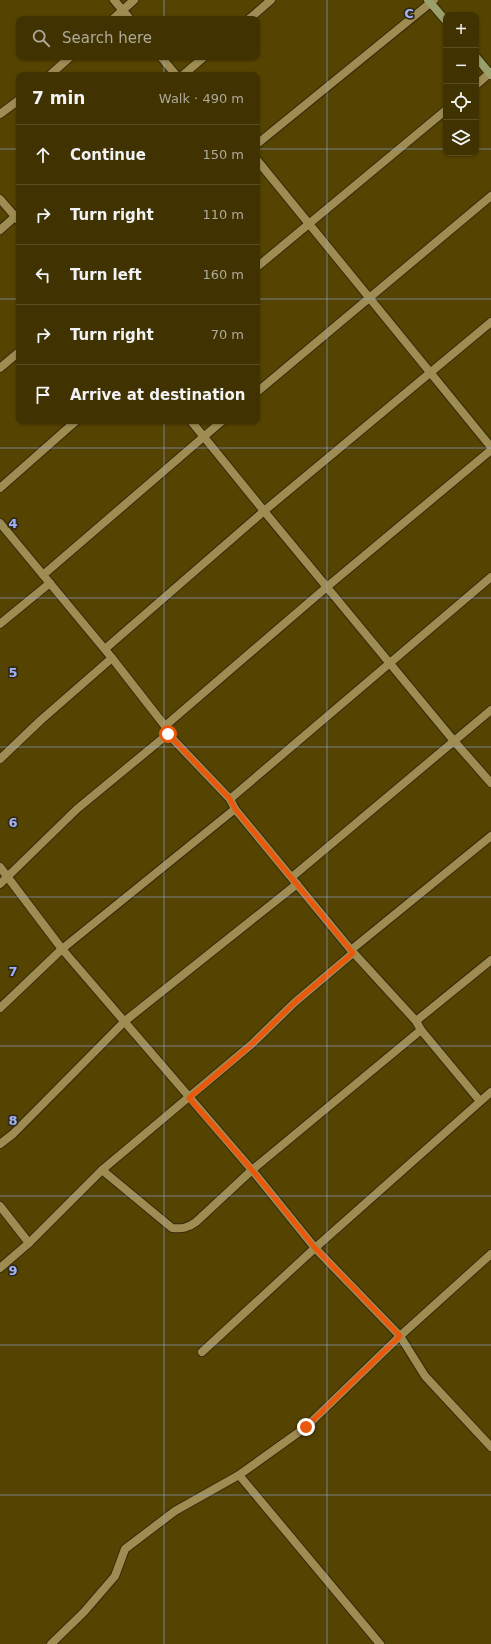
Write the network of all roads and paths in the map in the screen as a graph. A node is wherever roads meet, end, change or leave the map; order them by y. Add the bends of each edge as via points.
1 (114, 0) edge
2 (134, 0) edge
3 (271, 0) edge
4 (431, 1) edge
5 (123, 10) junction
6 (116, 16) edge
7 (128, 16) edge
8 (252, 16) edge
9 (443, 17) edge
10 (67, 60) edge
11 (164, 60) edge
12 (200, 60) edge
13 (479, 60) edge
14 (53, 72) edge
15 (174, 72) edge
16 (186, 72) edge
17 (490, 73) edge
18 (477, 84) edge
19 (16, 102) edge
20 (443, 112) edge
21 (0, 114) edge
22 (260, 142) edge
23 (260, 164) edge
24 (491, 196) edge
25 (0, 199) edge
26 (16, 215) edge
27 (16, 218) edge
28 (308, 224) junction
29 (0, 230) edge
30 (260, 264) edge
31 (369, 298) junction
32 (491, 322) edge
33 (16, 355) edge
34 (0, 368) edge
35 (431, 373) junction
36 (260, 389) edge
37 (73, 424) edge
38 (194, 424) edge
39 (218, 424) edge
40 (204, 436) junction
41 (491, 447) edge
42 (491, 450) edge
43 (0, 488) edge
44 (264, 511) junction
45 (0, 523) edge
46 (43, 575) junction
47 (491, 577) edge
48 (50, 583) junction
49 (328, 586) junction
50 (0, 624) edge
51 (105, 649) junction
52 (112, 658) junction
53 (389, 662) junction
54 (491, 710) edge
55 (167, 730) junction
56 (454, 741) junction
57 (0, 759) edge
58 (491, 783) edge
59 (230, 799) junction
60 (235, 809) junction
61 (491, 836) edge
62 (0, 867) edge
63 (7, 876) junction
64 (295, 881) junction
65 (0, 884) edge
66 (62, 949) junction
67 (352, 951) junction
68 (491, 960) edge
69 (0, 1008) edge
70 (125, 1021) junction
71 (416, 1021) junction
72 (421, 1030) junction
73 (189, 1098) junction
74 (487, 1098) edge
75 (0, 1144) edge
76 (102, 1170) junction
77 (252, 1170) junction
78 (0, 1206) edge
79 (29, 1243) junction
80 (315, 1248) junction
81 (491, 1254) edge
82 (0, 1268) edge
83 (400, 1336) junction
84 (202, 1352) dead end
85 (491, 1447) edge
86 (239, 1475) junction
87 (51, 1644) edge
88 (380, 1644) edge

1 - 5 street
2 - 5 street
3 - 8 street
4 - 9 main road
4 - 22 street
5 - 6 street
5 - 7 street
10 - 14 street
11 - 15 street
12 - 16 street
13 - 17 main road
17 - 18 street
19 - 21 street
20 - 28 street
23 - 28 street
24 - 31 street
25 - 26 street
27 - 29 street
28 - 30 street
28 - 31 street
31 - 35 street
31 - 36 street
32 - 35 street
33 - 34 street
35 - 41 street
35 - 44 street
37 - 43 street
38 - 40 street
39 - 40 street
40 - 44 street
40 - 46 street
42 - 49 street
44 - 49 street
44 - 51 street
45 - 46 street
46 - 48 street
47 - 53 street
48 - 50 street
48 - 51 street
49 - 53 street
49 - 55 street
51 - 52 street
52 - 55 street
52 - 57 street
53 - 56 street
53 - 59 street
54 - 56 street
55 - 59 street
55 - 63 street via 77,809
56 - 58 street
56 - 64 street
59 - 60 street
60 - 64 street
60 - 66 street
61 - 67 street
62 - 63 street
63 - 65 street
63 - 66 street
64 - 67 street
64 - 70 street
66 - 69 street
66 - 70 street
67 - 71 street
67 - 73 street via 252,1044
68 - 71 street
70 - 73 street
70 - 75 street
71 - 72 street
72 - 74 street
72 - 77 street
73 - 76 street
73 - 77 street
74 - 80 street
76 - 77 street via 172,1228 181,1229 196,1222
76 - 79 street
77 - 80 street
78 - 79 street
79 - 82 street
80 - 83 street
80 - 84 street
81 - 83 street
83 - 85 street via 426,1376
83 - 86 street via 306,1427
86 - 87 street via 175,1511 126,1549 115,1576 84,1612
86 - 88 street

